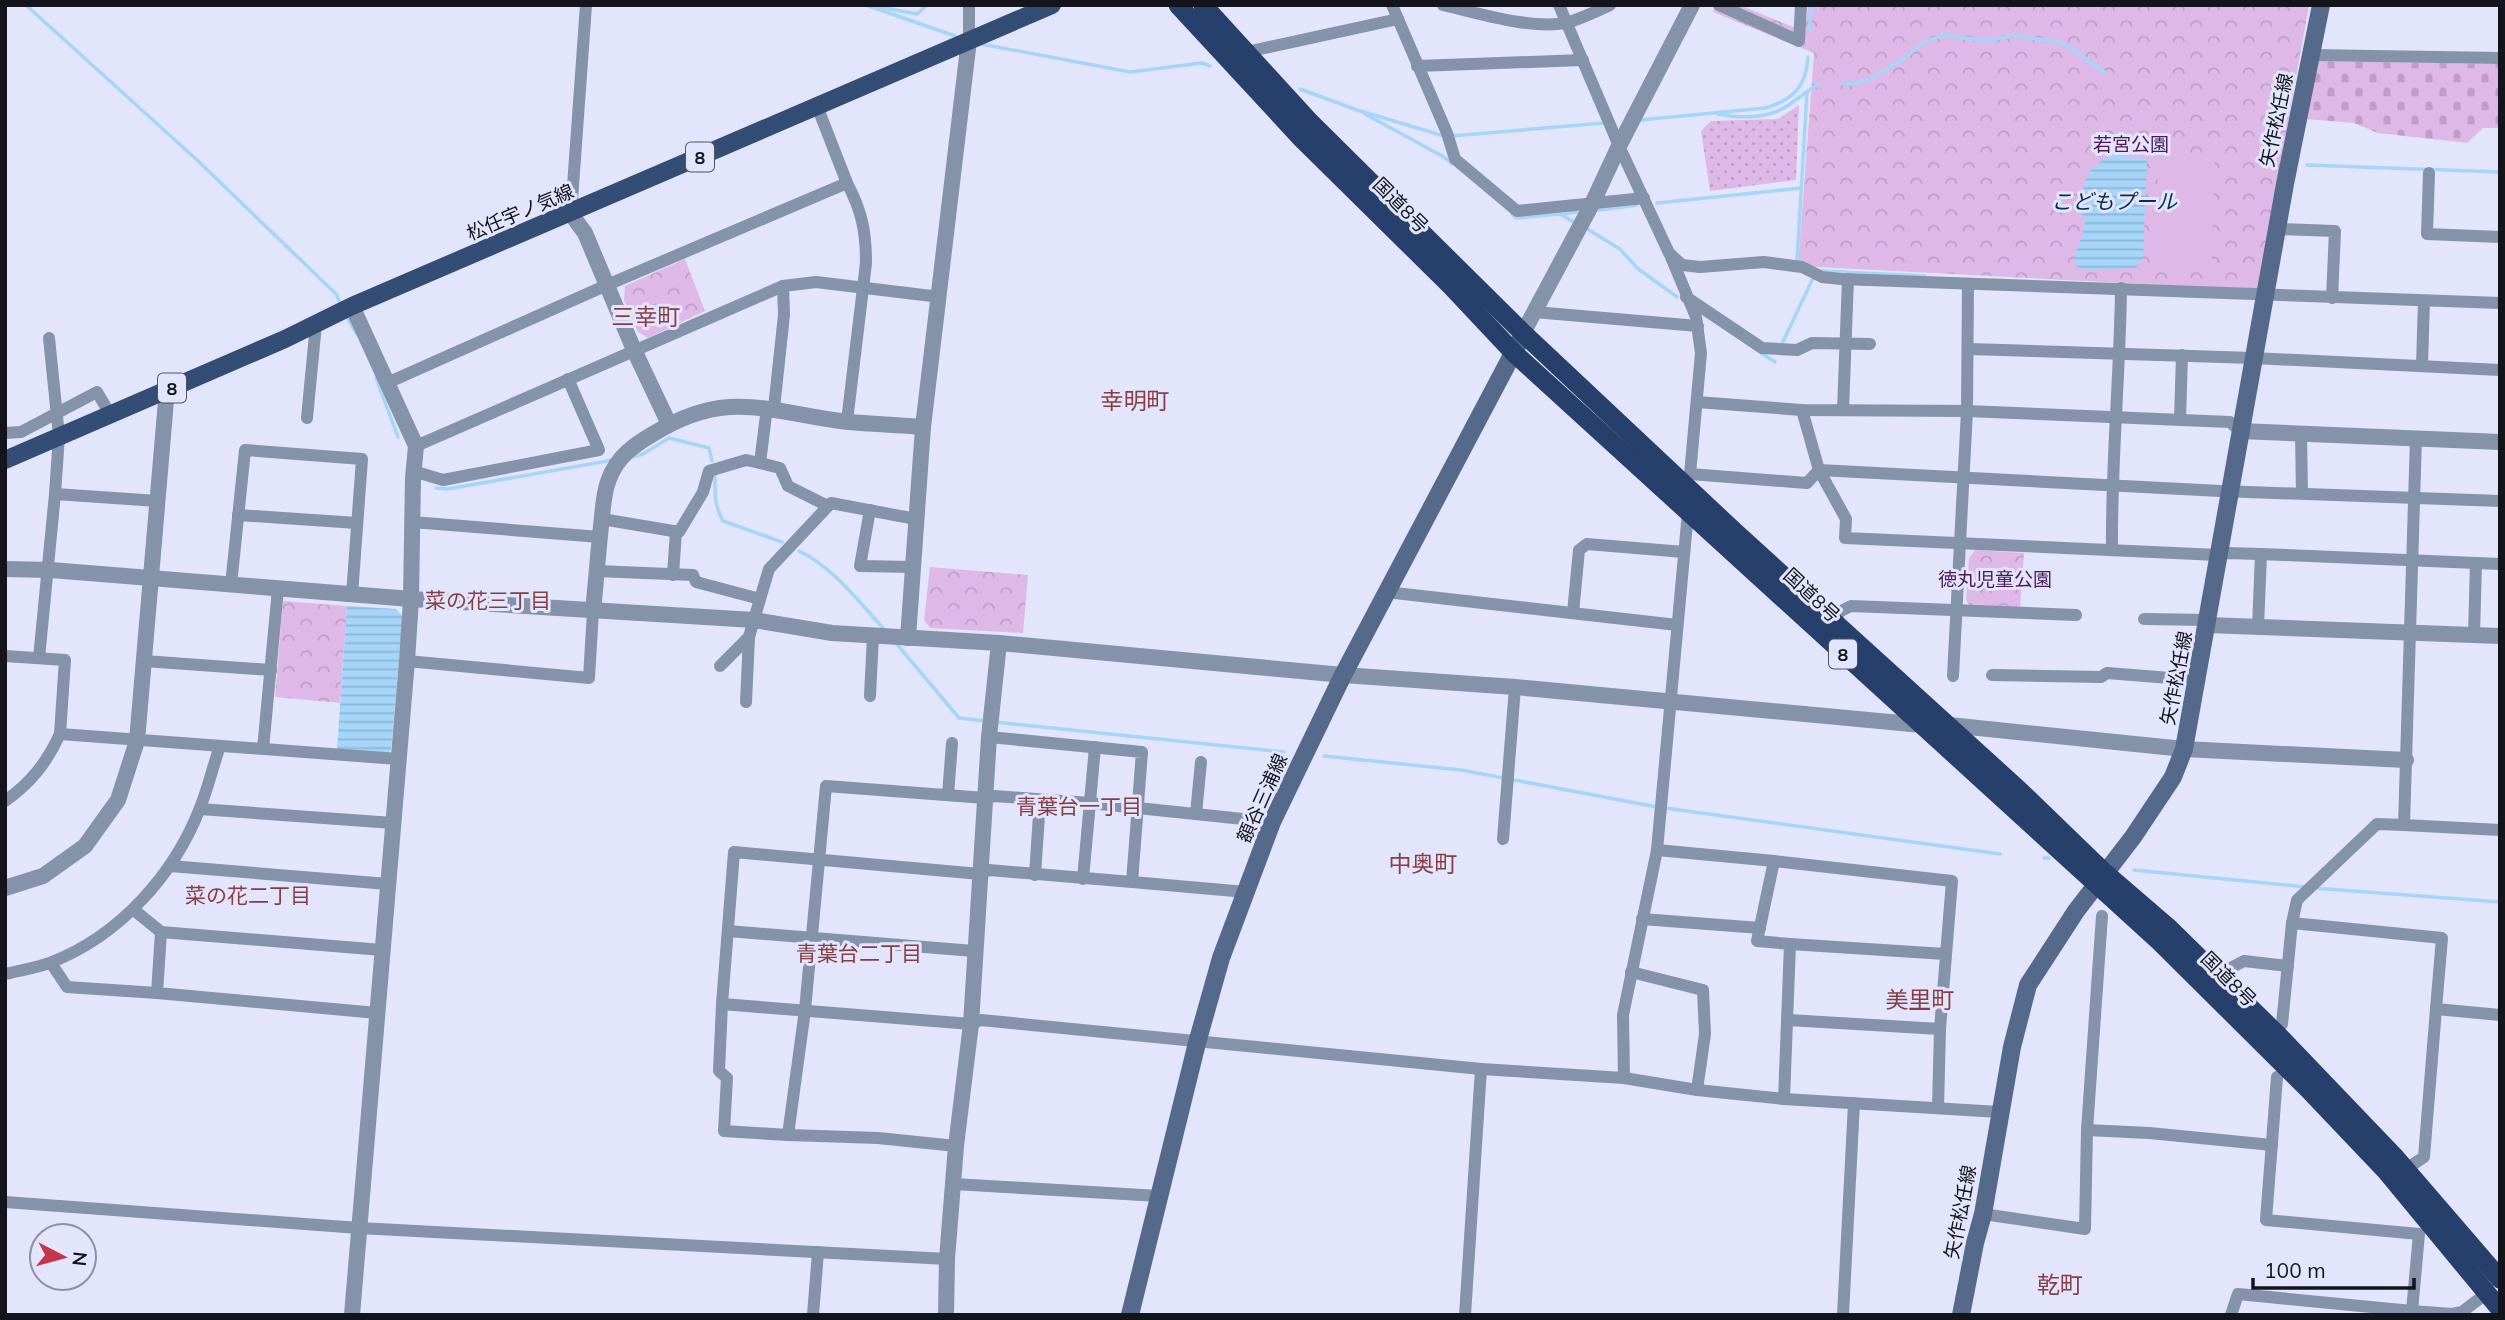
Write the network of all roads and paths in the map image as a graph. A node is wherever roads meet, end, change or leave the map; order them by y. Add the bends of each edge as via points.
1 (586, 5) edge
2 (970, 5) edge
3 (1052, 5) edge
4 (1178, 5) edge
5 (1203, 5) edge
6 (1392, 5) edge
7 (1443, 5) edge
8 (1559, 5) edge
9 (1611, 5) edge
10 (1692, 5) edge
11 (1719, 5) edge
12 (1801, 5) edge
13 (2321, 5) edge
14 (1470, 8) edge
15 (1398, 19) junction
16 (1567, 23) junction
17 (969, 40) junction
18 (1246, 52) junction
19 (2311, 55) junction
20 (2500, 58) edge
21 (1583, 60) junction
22 (1417, 66) junction
23 (817, 106) junction
24 (1619, 146) junction
25 (2429, 173) dead end
26 (847, 183) junction
27 (1644, 198) junction
28 (1592, 204) junction
29 (571, 214) junction
30 (2277, 229) junction
31 (2500, 237) edge
32 (1669, 253) junction
33 (1848, 279) junction
34 (1968, 284) junction
35 (607, 285) junction
36 (783, 286) junction
37 (863, 288) junction
38 (2121, 288) junction
39 (2266, 295) junction
40 (1685, 296) junction
41 (940, 297) junction
42 (2332, 298) junction
43 (2424, 301) junction
44 (2500, 303) edge
45 (345, 309) junction
46 (1534, 312) junction
47 (316, 324) junction
48 (1698, 326) junction
49 (1523, 333) junction
50 (49, 338) dead end
51 (1845, 344) junction
52 (1870, 344) dead end
53 (1969, 349) junction
54 (634, 350) junction
55 (1514, 353) junction
56 (2120, 354) junction
57 (2182, 355) junction
58 (2253, 358) junction
59 (2421, 365) junction
60 (2500, 370) edge
61 (568, 379) junction
62 (387, 383) junction
63 (167, 390) junction
64 (1696, 402) junction
65 (771, 407) junction
66 (1802, 410) junction
67 (1843, 410) junction
68 (1967, 411) junction
69 (56, 414) junction
70 (110, 414) junction
71 (2115, 417) junction
72 (307, 418) dead end
73 (2180, 420) junction
74 (847, 421) junction
75 (669, 424) junction
76 (923, 426) junction
77 (2240, 431) junction
78 (21, 432) junction
79 (5, 433) edge
80 (2301, 433) junction
81 (59, 436) junction
82 (2416, 438) junction
83 (2500, 442) edge
84 (416, 446) junction
85 (27, 450) junction
86 (5, 460) edge
87 (760, 463) junction
88 (1819, 470) junction
89 (413, 471) junction
90 (1963, 477) junction
91 (1686, 478) junction
92 (2112, 485) junction
93 (2229, 491) junction
94 (2302, 493) junction
95 (55, 494) junction
96 (2413, 498) junction
97 (158, 501) junction
98 (2500, 501) edge
99 (828, 506) junction
100 (870, 510) junction
101 (1688, 512) junction
102 (238, 515) junction
103 (916, 519) junction
104 (602, 520) junction
105 (412, 522) junction
106 (357, 523) junction
107 (676, 531) junction
108 (600, 537) junction
109 (1960, 542) junction
110 (2112, 550) junction
111 (1684, 552) junction
112 (2261, 554) junction
113 (2218, 555) junction
114 (2412, 561) junction
115 (2476, 563) junction
116 (2500, 564) edge
117 (913, 567) junction
118 (5, 569) edge
119 (46, 570) junction
120 (597, 571) junction
121 (673, 575) junction
122 (151, 579) junction
123 (231, 585) junction
124 (278, 589) junction
125 (1386, 593) junction
126 (352, 595) junction
127 (411, 599) junction
128 (760, 599) junction
129 (1956, 610) junction
130 (593, 611) junction
131 (1573, 613) junction
132 (2076, 615) dead end
133 (2144, 619) dead end
134 (754, 620) junction
135 (1833, 620) junction
136 (2207, 622) junction
137 (1677, 625) junction
138 (2258, 627) junction
139 (2411, 631) junction
140 (2474, 634) junction
141 (2500, 636) edge
142 (750, 637) junction
143 (892, 637) junction
144 (999, 643) junction
145 (5, 656) edge
146 (39, 658) junction
147 (144, 661) junction
148 (407, 661) junction
149 (720, 666) dead end
150 (271, 670) junction
151 (1343, 675) junction
152 (1992, 675) dead end
153 (1953, 676) dead end
154 (2196, 680) junction
155 (1515, 687) junction
156 (870, 696) dead end
157 (1669, 701) junction
158 (746, 702) dead end
159 (1922, 725) junction
160 (1949, 725) junction
161 (990, 728) junction
162 (60, 734) junction
163 (137, 741) junction
164 (952, 743) dead end
165 (220, 746) junction
166 (1095, 747) junction
167 (263, 749) junction
168 (2184, 749) junction
169 (398, 759) junction
170 (2406, 760) junction
171 (1201, 762) dead end
172 (948, 796) junction
173 (985, 798) junction
174 (1040, 800) junction
175 (5, 801) edge
176 (1090, 803) junction
177 (200, 808) junction
178 (1138, 808) junction
179 (1196, 814) junction
180 (1272, 822) junction
181 (393, 823) junction
182 (2404, 825) junction
183 (2500, 830) edge
184 (1503, 839) dead end
185 (1657, 850) junction
186 (820, 860) junction
187 (1774, 861) junction
188 (170, 866) junction
189 (980, 874) junction
190 (1035, 874) junction
191 (1083, 879) junction
192 (2101, 879) junction
193 (1132, 882) junction
194 (388, 884) junction
195 (5, 888) edge
196 (1245, 892) junction
197 (134, 910) junction
198 (2102, 916) dead end
199 (1642, 919) junction
200 (2292, 923) junction
201 (1760, 928) junction
202 (728, 931) junction
203 (161, 932) junction
204 (812, 937) junction
205 (1790, 944) junction
206 (382, 950) junction
207 (974, 951) junction
208 (1945, 954) junction
209 (51, 963) junction
210 (2288, 966) junction
211 (1631, 972) junction
212 (5, 974) edge
213 (2217, 975) junction
214 (157, 993) junction
215 (722, 1004) junction
216 (2436, 1009) junction
217 (805, 1010) junction
218 (377, 1013) junction
219 (2500, 1016) edge
220 (1788, 1020) junction
221 (971, 1024) junction
222 (2282, 1024) dead end
223 (1940, 1029) junction
224 (1197, 1043) junction
225 (2271, 1052) junction
226 (1482, 1069) junction
227 (2277, 1077) dead end
228 (1624, 1078) junction
229 (1697, 1090) junction
230 (1784, 1099) junction
231 (1854, 1103) junction
232 (1938, 1108) junction
233 (1999, 1112) junction
234 (2273, 1123) junction
235 (2087, 1130) junction
236 (788, 1135) junction
237 (2272, 1145) junction
238 (956, 1146) junction
239 (2409, 1173) junction
240 (954, 1184) junction
241 (1159, 1196) junction
242 (5, 1202) edge
243 (1983, 1214) junction
244 (359, 1228) junction
245 (818, 1252) junction
246 (2500, 1258) edge
247 (947, 1259) junction
248 (2493, 1286) edge
249 (2500, 1309) edge
250 (2412, 1313) edge
251 (352, 1315) edge
252 (813, 1315) edge
253 (946, 1315) edge
254 (1130, 1315) edge
255 (1465, 1315) edge
256 (1843, 1315) edge
257 (1961, 1315) edge
258 (2231, 1315) edge

1 - 29 street
2 - 17 street
3 - 17 main road, 松任宇ノ気線 / 8
4 - 55 highway, 国道8号 / 8 via 1302,139
5 - 18 highway, 国道8号 / 8
6 - 15 street
7 - 14 street
8 - 16 street
9 - 16 street
10 - 24 street
11 - 12 street via 1799,41
13 - 19 main road, 矢作松任線
14 - 16 street via 1523,23
15 - 18 street
15 - 22 street
16 - 21 street
17 - 23 main road, 松任宇ノ気線 / 8
17 - 41 street
18 - 49 highway, 国道8号 / 8
19 - 20 street
19 - 30 main road, 矢作松任線
21 - 22 street
21 - 24 street
22 - 28 street via 1455,159 1517,211
23 - 26 street
23 - 29 main road, 松任宇ノ気線 / 8
24 - 27 street
24 - 28 street
25 - 31 street via 2427,234
26 - 35 street
26 - 37 street via 859,206 866,237
27 - 28 street
27 - 32 street
28 - 46 street
29 - 35 street via 585,233
29 - 45 main road, 松任宇ノ気線 / 8
30 - 39 main road, 矢作松任線
30 - 42 street via 2335,231
32 - 33 street via 1682,265 1764,262
32 - 40 street
33 - 34 street
33 - 51 street
34 - 38 street
34 - 53 street
35 - 54 street
35 - 62 street
36 - 37 street via 816,282
36 - 54 street
36 - 65 street via 785,316
37 - 41 street
37 - 74 street
38 - 39 street
38 - 56 street
39 - 42 street
39 - 58 main road, 矢作松任線
40 - 48 street
40 - 51 street via 1762,348 1797,350 1812,343
41 - 76 street
42 - 43 street
43 - 44 street
43 - 59 street
45 - 47 main road, 松任宇ノ気線 / 8
45 - 62 street
46 - 48 street
46 - 49 street
47 - 63 main road, 松任宇ノ気線 / 8
47 - 72 street
48 - 64 street via 1701,353
49 - 55 main road, 額谷三浦線
49 - 91 highway, 国道8号 / 8
50 - 69 street
51 - 52 street
51 - 67 street
53 - 56 street
53 - 68 street
54 - 61 street
54 - 75 street
55 - 101 highway, 国道8号 / 8
55 - 125 main road, 額谷三浦線
56 - 57 street
56 - 71 street
57 - 58 street
57 - 73 street
58 - 59 street
58 - 77 main road, 矢作松任線
59 - 60 street
61 - 84 street
61 - 89 street via 599,450 443,480
62 - 84 street
63 - 70 main road, 松任宇ノ気線 / 8
63 - 97 street
64 - 66 street
64 - 91 street
65 - 74 street
65 - 75 street via 717,407
65 - 87 street
66 - 67 street
66 - 88 street
67 - 68 street
68 - 71 street
68 - 90 street
69 - 70 street via 97,392
69 - 78 street
69 - 81 street
70 - 81 main road, 松任宇ノ気線 / 8
71 - 73 street
71 - 92 street
73 - 77 street via 2230,422
74 - 76 street
75 - 104 street via 623,456 609,478
76 - 103 street
77 - 80 street
77 - 93 main road, 矢作松任線
78 - 79 street
78 - 85 street
80 - 82 street
80 - 94 street
81 - 85 main road, 松任宇ノ気線 / 8
81 - 95 street
82 - 83 street
82 - 96 street
84 - 89 street
85 - 86 main road, 松任宇ノ気線 / 8
87 - 99 street via 780,468 788,486
87 - 107 street via 746,460 709,471 703,492
88 - 90 street
88 - 91 street via 1807,483
88 - 109 street via 1846,519 1845,538
89 - 105 street
90 - 92 street
90 - 109 street
91 - 135 highway, 国道8号 / 8
92 - 93 street
92 - 110 street
93 - 94 street
93 - 113 main road, 矢作松任線
94 - 96 street
95 - 97 street
95 - 119 street
96 - 98 street
96 - 114 street
97 - 122 street
99 - 100 street
99 - 128 street via 769,569
100 - 103 street
100 - 117 street via 855,566
101 - 111 street
101 - 159 highway, 国道8号 / 8
102 - 106 street
102 - 106 street via 245,450 362,459
102 - 123 street
103 - 117 street
104 - 107 street
104 - 108 street
105 - 108 street
105 - 127 street
106 - 126 street
107 - 121 street
108 - 120 street
109 - 110 street
109 - 129 street
110 - 113 street
111 - 131 street via 1587,544 1579,550
111 - 137 street
112 - 113 street
112 - 114 street
112 - 138 street
113 - 136 main road, 矢作松任線
114 - 115 street
114 - 139 street
115 - 116 street
115 - 140 street
117 - 143 street
118 - 119 street
119 - 122 street
119 - 146 street
120 - 121 street
120 - 130 street
121 - 128 street via 694,575 696,582
122 - 123 street
122 - 147 street
123 - 124 street
124 - 126 street
124 - 150 street
125 - 131 street
125 - 151 main road, 額谷三浦線
126 - 127 street
127 - 130 street
127 - 148 street
128 - 134 street
129 - 132 street
129 - 135 street via 1851,607
129 - 153 street
130 - 134 street
130 - 148 street via 589,678
131 - 137 street
133 - 136 street
134 - 142 street
134 - 143 street
135 - 160 highway, 国道8号 / 8
136 - 138 street
136 - 154 main road, 矢作松任線
137 - 157 street
138 - 139 street
139 - 140 street
139 - 170 street
140 - 141 street
142 - 149 street
142 - 158 street
143 - 144 street
143 - 156 street
144 - 151 street
144 - 161 street
145 - 146 street
146 - 162 street via 65,660
147 - 150 street
147 - 163 street
148 - 169 street
150 - 167 street
151 - 155 street
151 - 180 main road, 額谷三浦線
152 - 154 street via 2101,677 2107,673
154 - 168 main road, 矢作松任線
155 - 157 street
155 - 184 street
157 - 159 street
157 - 185 street
159 - 160 street
159 - 192 highway, 国道8号 / 8
160 - 168 street
160 - 192 highway, 国道8号 / 8
161 - 166 street
161 - 173 street
162 - 163 street
162 - 175 street via 27,785
163 - 165 street
163 - 195 street via 118,800 85,845 43,876
164 - 172 street
165 - 167 street
165 - 177 street
166 - 176 street
166 - 178 street via 1142,752
167 - 169 street
168 - 170 street
168 - 192 main road, 矢作松任線 via 2173,777
169 - 181 street
170 - 182 street
171 - 179 street
172 - 173 street
172 - 186 street via 826,786
173 - 174 street
173 - 189 street
174 - 176 street
174 - 190 street
176 - 178 street
176 - 191 street
177 - 181 street
177 - 188 street
178 - 179 street
178 - 193 street
179 - 180 street
180 - 196 main road, 額谷三浦線
181 - 194 street
182 - 183 street
182 - 200 street via 2376,824 2297,900
185 - 187 street
185 - 199 street
186 - 189 street
186 - 202 street via 734,852
186 - 204 street
187 - 201 street
187 - 208 street via 1952,881
188 - 194 street
188 - 197 street
189 - 190 street via 989,870
189 - 207 street
190 - 191 street
191 - 193 street
192 - 213 highway, 国道8号 / 8 via 2170,929
192 - 225 highway, 国道8号 / 8
192 - 233 main road, 矢作松任線 via 2028,985
193 - 196 street
194 - 206 street
196 - 224 main road, 額谷三浦線
197 - 203 street
197 - 209 street
198 - 235 street
199 - 201 street
199 - 211 street
200 - 210 street
200 - 216 street via 2442,938
201 - 205 street via 1757,941
202 - 204 street
202 - 215 street
203 - 206 street
203 - 214 street
204 - 207 street
204 - 217 street
205 - 208 street
205 - 220 street
206 - 218 street
207 - 221 street
208 - 223 street
209 - 212 street
209 - 214 street via 67,987
210 - 213 street via 2244,961
210 - 222 street
211 - 228 street via 1623,1015
211 - 229 street via 1703,990 1705,1034
213 - 239 highway, 国道8号 / 8
214 - 218 street
215 - 217 street
215 - 236 street via 719,1071 727,1078 724,1131
216 - 219 street
216 - 239 street via 2424,1157
217 - 221 street
217 - 236 street
218 - 244 street
220 - 223 street
220 - 230 street
221 - 224 street via 981,1020
221 - 238 street
223 - 232 street
224 - 226 street
224 - 241 main road, 額谷三浦線
225 - 234 street via 2269,1112
225 - 248 highway, 国道8号 / 8
226 - 228 street
226 - 255 street
227 - 234 street
228 - 229 street
229 - 230 street
230 - 231 street
231 - 232 street
231 - 256 street
232 - 233 street
233 - 243 main road, 矢作松任線
234 - 237 street
235 - 237 street
235 - 243 street via 2085,1229
236 - 238 street
237 - 250 street via 2266,1220 2418,1234
238 - 240 street
239 - 246 highway via 2434,1190
239 - 248 highway, 国道8号 / 8
240 - 241 street
240 - 247 street
241 - 254 main road, 額谷三浦線
242 - 244 street
243 - 257 main road, 矢作松任線
244 - 245 street
244 - 251 street
245 - 247 street
245 - 252 street
247 - 253 street
248 - 249 highway, 国道8号 / 8
248 - 250 street via 2462,1312
250 - 258 street via 2238,1294

